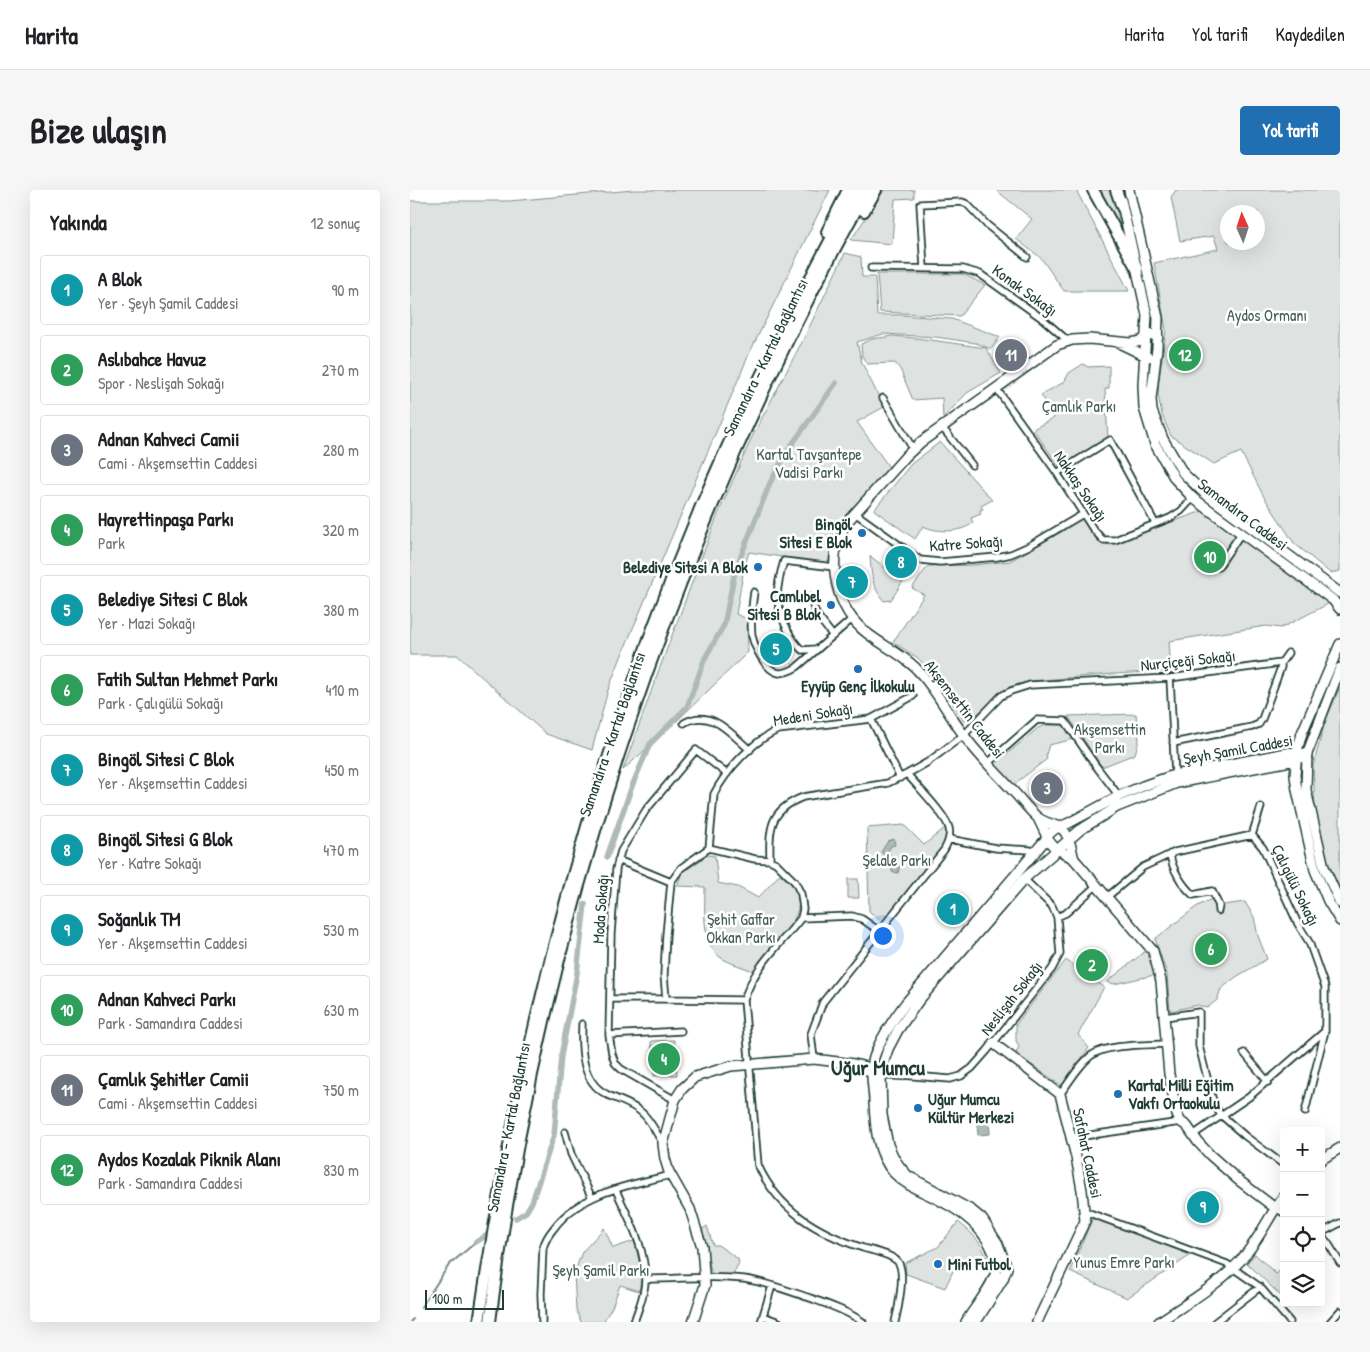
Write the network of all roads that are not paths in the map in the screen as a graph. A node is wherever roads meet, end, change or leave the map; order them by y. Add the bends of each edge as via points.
1 (848, 190) edge
2 (857, 190) edge
3 (868, 190) edge
4 (876, 190) edge
5 (1093, 190) edge
6 (1117, 190) edge
7 (1129, 190) edge
8 (1122, 206) joint
9 (1027, 257) dead end
10 (871, 268) dead end
11 (924, 268) junction
12 (1137, 269) junction
13 (1146, 337) junction
14 (1158, 337) junction
15 (1068, 341) junction
16 (1114, 341) junction
17 (1144, 355) junction
18 (1156, 357) junction
19 (760, 387) junction
20 (996, 388) junction
21 (883, 398) dead end
22 (941, 426) junction
23 (913, 449) junction
24 (972, 465) dead end
25 (1057, 473) junction
26 (1193, 498) junction
27 (855, 513) junction
28 (1083, 514) junction
29 (1155, 523) junction
30 (1242, 532) junction
31 (834, 567) junction
32 (1218, 567) dead end
33 (754, 592) dead end
34 (1340, 594) edge
35 (810, 597) dead end
36 (1340, 608) edge
37 (852, 619) junction
38 (833, 636) junction
39 (1340, 644) edge
40 (818, 649) junction
41 (1288, 653) dead end
42 (1281, 663) junction
43 (1340, 668) edge
44 (1170, 678) junction
45 (913, 696) dead end
46 (871, 719) junction
47 (684, 723) dead end
48 (964, 735) junction
49 (1173, 743) junction
50 (750, 750) junction
51 (1307, 754) junction
52 (1296, 756) junction
53 (988, 763) junction
54 (1276, 764) junction
55 (727, 774) junction
56 (907, 774) junction
57 (1295, 776) junction
58 (900, 778) junction
59 (1176, 779) junction
60 (1119, 796) junction
61 (1261, 807) dead end
62 (1038, 817) junction
63 (1060, 828) junction
64 (1252, 835) junction
65 (1047, 838) junction
66 (949, 839) junction
67 (1069, 840) junction
68 (709, 848) junction
69 (1058, 849) junction
70 (1036, 852) junction
71 (1170, 854) junction
72 (1074, 859) junction
73 (618, 860) junction
74 (770, 860) junction
75 (1024, 879) junction
76 (671, 882) junction
77 (1097, 885) junction
78 (1107, 897) junction
79 (1340, 903) edge
80 (1218, 911) dead end
81 (1057, 917) junction
82 (802, 918) junction
83 (1340, 921) edge
84 (879, 931) junction
85 (610, 999) junction
86 (666, 999) junction
87 (744, 1000) junction
88 (1164, 1017) junction
89 (582, 1024) dead end
90 (1325, 1031) junction
91 (681, 1032) dead end
92 (609, 1036) junction
93 (993, 1044) junction
94 (1166, 1044) junction
95 (1244, 1053) dead end
96 (814, 1060) junction
97 (874, 1061) junction
98 (749, 1064) junction
99 (862, 1066) junction
100 (883, 1070) junction
101 (872, 1072) junction
102 (902, 1075) joint
103 (1268, 1082) junction
104 (1060, 1094) junction
105 (675, 1100) junction
106 (1305, 1112) dead end
107 (1221, 1115) junction
108 (1180, 1122) junction
109 (565, 1132) dead end
110 (1193, 1135) junction
111 (1070, 1138) junction
112 (663, 1144) junction
113 (1340, 1148) edge
114 (1325, 1157) edge
115 (1280, 1162) edge
116 (672, 1175) junction
117 (616, 1190) junction
118 (592, 1198) junction
119 (1280, 1201) edge
120 (1275, 1208) junction
121 (1084, 1211) junction
122 (1280, 1211) edge
123 (1340, 1224) edge
124 (1325, 1232) edge
125 (1325, 1239) edge
126 (1340, 1263) edge
127 (1233, 1268) junction
128 (705, 1278) junction
129 (645, 1281) junction
130 (772, 1286) junction
131 (1260, 1287) junction
132 (1340, 1311) edge
133 (762, 1319) edge
134 (1286, 1321) edge
135 (479, 1322) edge
136 (490, 1322) edge
137 (542, 1322) edge
138 (634, 1322) edge
139 (693, 1322) edge
140 (779, 1322) edge
141 (863, 1322) edge
142 (895, 1322) edge
143 (966, 1322) edge
144 (976, 1322) edge
145 (1037, 1322) edge
146 (1160, 1322) edge
147 (1215, 1322) edge
148 (1330, 1322) edge

1 - 19 highway via 774,337
2 - 19 highway, Samandıra - Kartal Bağlantısı via 806,285
3 - 19 highway, Samandıra - Kartal Bağlantısı
4 - 19 highway via 786,354
5 - 12 highway
6 - 8 highway
7 - 14 street, Samandıra Caddesi via 1158,318
8 - 12 street, Samandıra Caddesi
9 - 11 street via 967,204 920,204
10 - 11 street, Konak Sokağı
11 - 15 street, Konak Sokağı via 963,269 980,274
12 - 13 street, Samandıra Caddesi via 1146,314
13 - 14 street, Akşemsettin Caddesi via 1154,334
13 - 16 street, Akşemsettin Caddesi via 1130,343
13 - 17 street, Samandıra Caddesi
14 - 18 street, Samandıra Caddesi
15 - 16 street, Akşemsettin Caddesi
15 - 20 street, Akşemsettin Caddesi via 1057,345
16 - 17 street
17 - 18 street
17 - 26 street, Samandıra Caddesi via 1144,408 1155,444 1175,479
18 - 34 street, Samandıra Caddesi via 1152,411 1162,439 1183,473
19 - 135 highway, Samandıra - Kartal Bağlantısı via 703,503 667,592 591,810 552,948 519,1090
19 - 136 highway, Samandıra - Kartal Bağlantısı via 638,699 580,885 541,1037 507,1207
20 - 22 street, Akşemsettin Caddesi
20 - 25 street, Nakkaş Sokağı
21 - 23 street
22 - 23 street, Akşemsettin Caddesi
22 - 24 street
23 - 27 street, Akşemsettin Caddesi
25 - 28 street, Nakkaş Sokağı
25 - 29 street via 1110,440
26 - 29 street, Nakkaş Sokağı via 1175,515
26 - 30 street, Samandıra Caddesi
27 - 28 street, Katre Sokağı via 920,560 940,562 1011,554
27 - 31 street, Akşemsettin Caddesi via 841,530
28 - 29 street, Nakkaş Sokağı via 1098,536 1108,541
30 - 32 street
30 - 36 street, Samandıra Caddesi
31 - 37 street, Akşemsettin Caddesi via 840,594
31 - 40 street via 784,561 778,582 779,611 796,645 802,650
33 - 40 street via 752,638 773,671 788,672
35 - 38 street via 816,614
37 - 38 street
37 - 48 street, Akşemsettin Caddesi via 922,675
38 - 40 street
39 - 52 street via 1305,726
41 - 42 street
42 - 44 street, Nurçiçeği Sokağı
42 - 49 street via 1259,724
43 - 51 street
44 - 48 street, Nurçiçeği Sokağı via 1030,685 1011,690 1001,696
44 - 49 street
45 - 46 street
46 - 50 street, Medeni Sokağı via 778,730
46 - 58 street, Medeni Sokağı
47 - 50 street via 705,718 720,724
48 - 53 street, Akşemsettin Caddesi
48 - 56 street, Nurçiçeği Sokağı
49 - 59 street
50 - 55 street, Medeni Sokağı
51 - 52 street, Şeyh Şamil Caddesi
51 - 79 street via 1306,790 1324,867
52 - 54 street, Şeyh Şamil Caddesi
52 - 57 street
52 - 59 street, Şeyh Şamil Caddesi
53 - 60 street via 1037,720 1065,721
53 - 62 street, Akşemsettin Caddesi
54 - 57 street via 1291,770
54 - 59 street, Şeyh Şamil Caddesi
55 - 68 street, Medeni Sokağı via 714,794
55 - 73 street, Moda Sokağı via 696,750 646,810
56 - 58 street, Nurçiçeği Sokağı
56 - 66 street via 947,821
57 - 83 street via 1315,870
58 - 74 street, Nurçiçeği Sokağı via 790,802 780,810 771,825
59 - 60 street, Şeyh Şamil Caddesi
59 - 67 street, Şeyh Şamil Caddesi via 1092,822
60 - 63 street, Şeyh Şamil Caddesi
61 - 64 street
62 - 63 street, Akşemsettin Caddesi
62 - 65 street, Akşemsettin Caddesi
63 - 65 street, Şeyh Şamil Caddesi
63 - 67 street, Akşemsettin Caddesi
64 - 71 street, Çalıgülü Sokağı
64 - 90 street, Çalıgülü Sokağı via 1263,848 1309,942 1325,987
65 - 69 street, Akşemsettin Caddesi
65 - 70 street, Şeyh Şamil Caddesi
66 - 70 street
66 - 84 street via 944,850
67 - 69 street, Şeyh Şamil Caddesi
67 - 72 street, Akşemsettin Caddesi
68 - 74 street via 755,860
68 - 76 street via 681,868
69 - 72 street, Akşemsettin Caddesi
69 - 75 street, Şeyh Şamil Caddesi
70 - 97 street, Şeyh Şamil Caddesi via 904,1004 885,1034
71 - 78 street, Çalıgülü Sokağı via 1143,867
71 - 80 street via 1171,862 1189,891 1193,895 1212,890 1220,906
72 - 77 street, Akşemsettin Caddesi
73 - 76 street
73 - 85 street, Moda Sokağı via 611,934
74 - 82 street via 795,882 801,894
75 - 81 street via 1052,906
75 - 100 street, Şeyh Şamil Caddesi via 919,1000 894,1037
76 - 86 street
77 - 78 street, Akşemsettin Caddesi
77 - 81 street
78 - 88 street, Akşemsettin Caddesi via 1152,951 1160,971
81 - 93 street, Neslişah Sokağı via 1060,954 1052,969
82 - 84 street via 852,916
82 - 87 street via 759,967
84 - 96 street via 823,1002 810,1034
85 - 86 street
85 - 92 street, Moda Sokağı
86 - 87 street
87 - 98 street
88 - 94 street, Akşemsettin Caddesi
88 - 107 street via 1199,1012 1199,1046 1214,1105
89 - 112 street via 581,1051 584,1066 593,1082 604,1093 642,1112
90 - 103 street
90 - 106 street, Çalıgülü Sokağı
91 - 92 street
92 - 105 street, Moda Sokağı via 615,1063 621,1069
93 - 102 street, Neslişah Sokağı via 961,1076 950,1079
93 - 104 street, Safahat Caddesi
94 - 104 street via 1106,1049 1093,1054
94 - 108 street, Akşemsettin Caddesi
95 - 103 street
96 - 98 street
96 - 99 street
97 - 99 street
97 - 100 street via 880,1062
97 - 101 street, Şeyh Şamil Caddesi
98 - 105 street via 695,1077 682,1088
98 - 142 street via 758,1165 764,1178 795,1214 814,1228 898,1261 901,1278
99 - 101 street
100 - 101 street
100 - 102 street
100 - 144 street, Şeyh Şamil Caddesi via 882,1115 888,1145 900,1167 908,1176 982,1218 1005,1258 1007,1268 1003,1279
101 - 143 street, Şeyh Şamil Caddesi via 875,1126 893,1172 905,1183 943,1201 974,1223 986,1237 997,1261 993,1281
103 - 107 street
104 - 111 street, Safahat Caddesi
105 - 112 street
107 - 110 street
107 - 115 street
108 - 110 street via 1188,1126
108 - 111 street
109 - 118 street via 571,1154
110 - 120 street via 1210,1155
111 - 121 street, Safahat Caddesi
112 - 116 street
113 - 114 street
116 - 117 street
116 - 128 street via 697,1228
117 - 118 street
117 - 129 street via 639,1241
118 - 137 street via 564,1216 544,1242
119 - 120 street
120 - 122 street
120 - 127 street via 1242,1260
121 - 127 street
121 - 145 street, Safahat Caddesi via 1083,1226
123 - 124 street
125 - 126 street
127 - 131 street
127 - 146 street via 1190,1303
128 - 129 street
128 - 130 street via 743,1279
128 - 139 street
129 - 138 street
130 - 133 street
130 - 141 street via 833,1306
131 - 134 street
131 - 147 street
132 - 148 street
133 - 140 street

